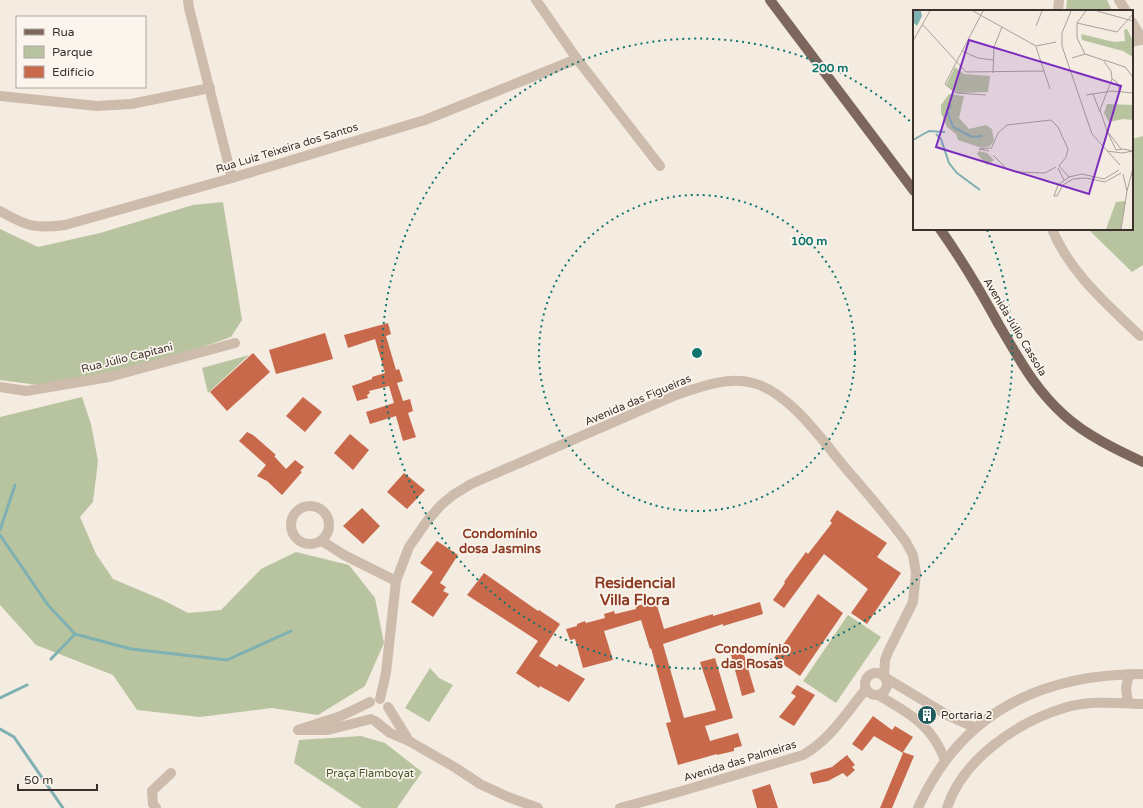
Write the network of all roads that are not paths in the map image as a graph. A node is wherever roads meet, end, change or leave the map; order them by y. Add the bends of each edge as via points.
1 (188, 0) edge
2 (536, 0) edge
3 (770, 0) edge
4 (1059, 0) edge
5 (1119, 0) edge
6 (1058, 10) edge
7 (1125, 10) edge
8 (1133, 24) edge
9 (1143, 40) edge
10 (1133, 42) edge
11 (577, 59) junction
12 (210, 88) junction
13 (0, 96) edge
14 (660, 166) dead end
15 (232, 178) junction
16 (913, 190) edge
17 (0, 211) edge
18 (941, 230) edge
19 (1052, 230) edge
20 (1142, 339) edge
21 (234, 343) dead end
22 (0, 387) edge
23 (1143, 461) edge
24 (322, 541) dead end
25 (396, 581) junction
26 (1129, 674) junction
27 (1143, 674) edge
28 (885, 677) junction
29 (866, 689) junction
30 (878, 695) junction
31 (380, 699) junction
32 (370, 702) junction
33 (1128, 703) junction
34 (1143, 704) edge
35 (388, 707) junction
36 (373, 720) junction
37 (976, 728) junction
38 (409, 741) junction
39 (945, 760) junction
40 (172, 773) dead end
41 (156, 808) edge
42 (538, 808) edge
43 (620, 808) edge
44 (918, 808) edge
45 (947, 808) edge

1 - 12 street
2 - 11 street
3 - 16 main road
4 - 6 street
5 - 7 street
8 - 9 street
9 - 10 street
11 - 14 street
11 - 15 street, Rua Luiz Teixeira dos Santos via 425,120
12 - 13 street via 131,104 98,106
12 - 15 street
15 - 17 street, Rua Luiz Teixeira dos Santos via 65,225 45,228 31,226
18 - 23 main road, Avenida Júlio Cassola via 960,257 1040,391 1087,432
19 - 20 street via 1075,269
21 - 22 street, Rua Júlio Capitani via 109,377 26,391
24 - 25 street
25 - 28 street, Avenida das Figueiras via 409,548 427,521 453,495 471,484 676,395 708,384 732,381 753,383 769,389 796,410 896,528 913,556 916,573 913,602 885,660
25 - 31 street, Avenida das Figueiras via 386,673
26 - 27 street
26 - 33 street via 1126,688
26 - 37 street via 1055,685 1004,708
28 - 29 street via 877,673 870,675 865,681
28 - 30 street via 886,689
28 - 37 street via 949,716
29 - 30 street via 871,694
29 - 43 street, Avenida das Palmeiras via 824,740 803,755
30 - 39 street via 909,713 925,727 935,739
31 - 32 street
31 - 35 street
32 - 36 street via 366,709
32 - 36 street via 341,716 298,730 328,730
33 - 34 street
33 - 45 street via 1090,703 1064,708 1006,735 981,756 964,775
35 - 36 street via 386,718
35 - 38 street
36 - 38 street via 390,733
37 - 39 street
38 - 42 street via 480,784 508,798
39 - 44 street via 927,787
40 - 41 street via 152,791 153,804

